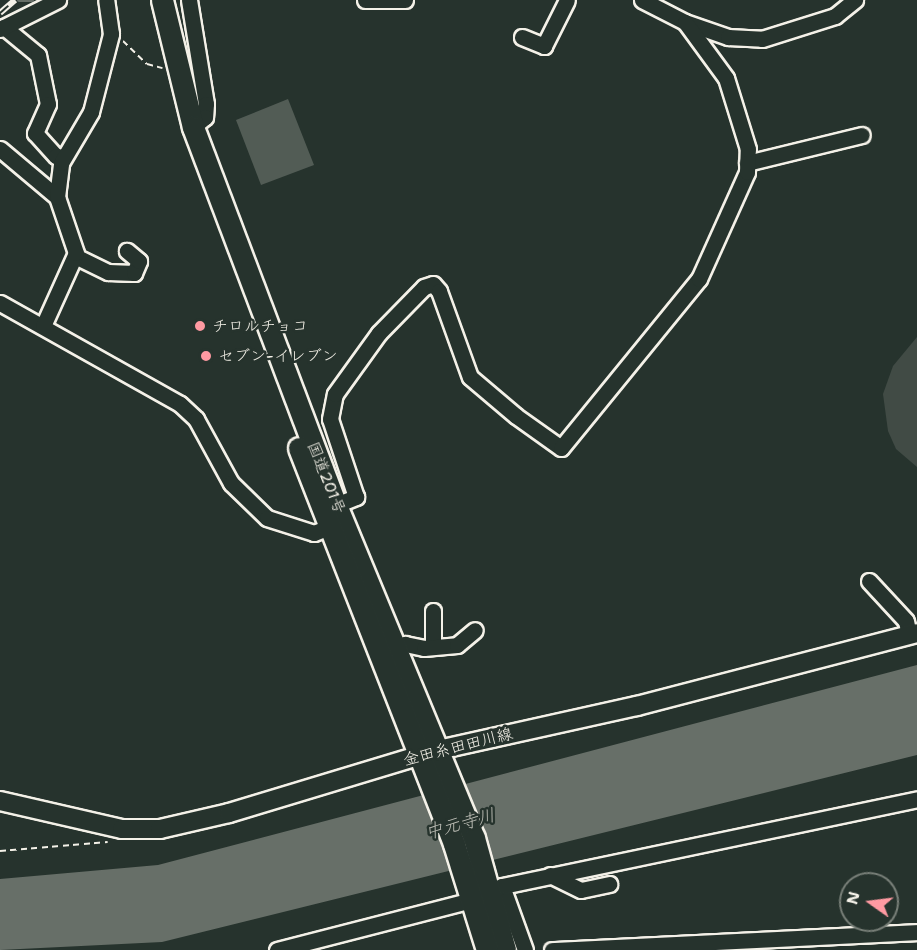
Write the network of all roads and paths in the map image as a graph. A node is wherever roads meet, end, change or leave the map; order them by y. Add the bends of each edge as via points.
1 (58, 0) edge
2 (106, 0) edge
3 (189, 0) edge
4 (365, 0) edge
5 (405, 0) edge
6 (567, 0) edge
7 (642, 0) edge
8 (855, 0) edge
9 (156, 8) edge
10 (685, 22) junction
11 (2, 28) edge
12 (111, 29) junction
13 (522, 37) dead end
14 (166, 69) junction
15 (193, 127) junction
16 (862, 135) dead end
17 (0, 149) edge
18 (63, 157) junction
19 (747, 163) junction
20 (57, 196) junction
21 (127, 251) dead end
22 (75, 256) junction
23 (0, 303) edge
24 (43, 326) junction
25 (336, 505) junction
26 (329, 527) junction
27 (869, 581) dead end
28 (433, 611) dead end
29 (475, 630) dead end
30 (913, 634) edge
31 (433, 647) junction
32 (395, 648) junction
33 (430, 753) junction
34 (917, 799) edge
35 (0, 801) edge
36 (113, 842) dead end
37 (0, 851) edge
38 (550, 875) junction
39 (609, 884) dead end
40 (483, 890) junction
41 (917, 932) edge
42 (284, 949) edge
43 (487, 950) edge
44 (505, 950) edge
45 (525, 950) edge
46 (552, 950) edge

1 - 11 street
2 - 12 street
3 - 15 street via 206,104 205,117
4 - 5 street
6 - 13 street via 544,46
7 - 10 street
8 - 10 street via 835,16 762,39 728,37
9 - 14 highway, 国道201号
9 - 15 highway, 国道201号
10 - 19 street via 726,78 741,117
11 - 18 street via 38,54 48,104 35,133 56,156
12 - 14 path via 147,63
12 - 18 street via 91,112
14 - 26 highway, 国道201号 via 188,150
15 - 25 highway, 国道201号
16 - 19 street
17 - 20 street
18 - 20 street
19 - 25 street via 724,229 699,279 561,448 470,377 439,291 433,284 424,287 379,333 335,394 330,419 356,497
20 - 22 street via 70,228
21 - 22 street via 139,261 134,273 108,272
22 - 24 street
23 - 24 street
24 - 26 street via 180,404 196,419 231,483 267,518 314,533
25 - 32 highway, 国道201号
26 - 33 highway, 国道201号
27 - 30 street
28 - 31 street
29 - 31 street via 457,645
30 - 33 main road, 金田糸田田川線 via 636,706
31 - 32 street via 405,644
32 - 33 highway, 国道201号
33 - 35 main road, 金田糸田田川線 via 229,813 160,829 122,829
33 - 40 highway, 国道201号
34 - 38 street
36 - 37 path
38 - 39 street via 581,890
38 - 40 street
40 - 42 street
40 - 43 highway, 国道201号
40 - 44 highway, 国道201号
40 - 45 street
41 - 46 street

